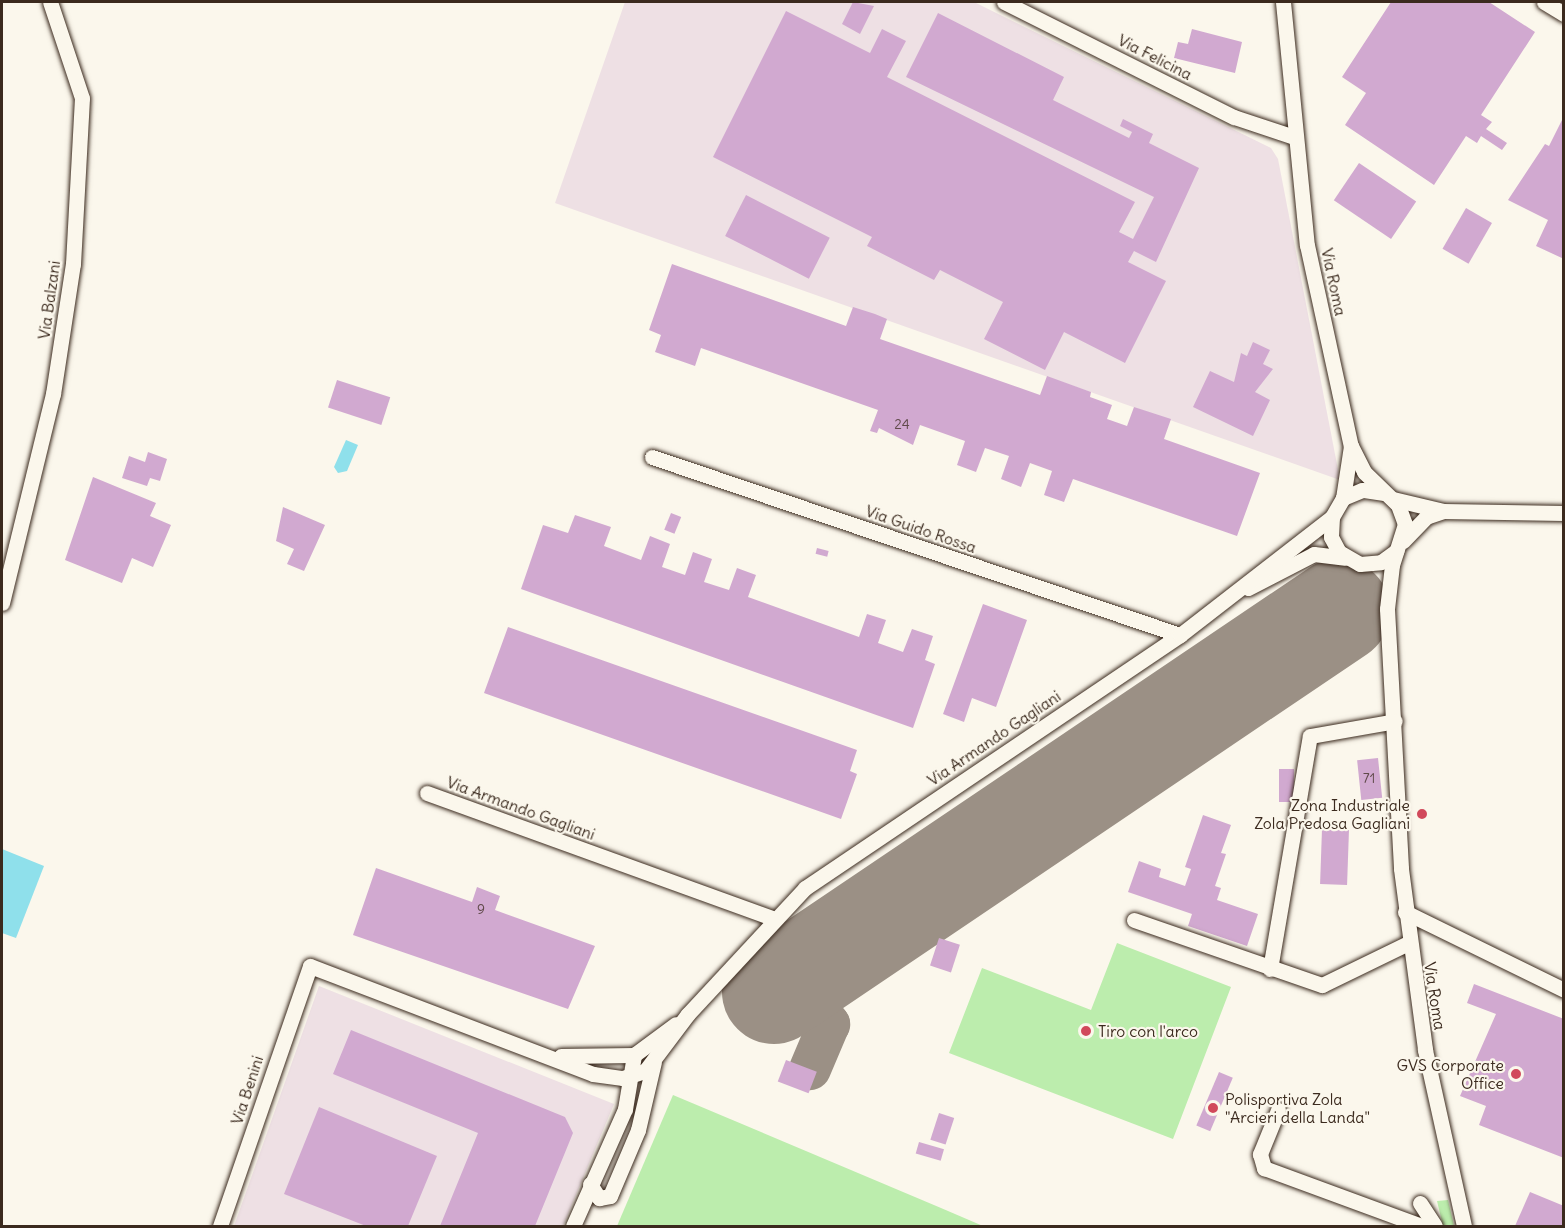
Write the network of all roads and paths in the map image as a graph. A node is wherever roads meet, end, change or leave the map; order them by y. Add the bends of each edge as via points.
1 (50, 2) edge
2 (1004, 2) edge
3 (1283, 2) edge
4 (1544, 2) edge
5 (1563, 14) edge
6 (1293, 131) junction
7 (1351, 446) junction
8 (652, 457) dead end
9 (1390, 497) junction
10 (1343, 498) junction
11 (1443, 511) junction
12 (1563, 513) edge
13 (1332, 516) junction
14 (1399, 547) junction
15 (1345, 558) junction
16 (1366, 565) junction
17 (1239, 592) junction
18 (2, 603) edge
19 (1387, 609) junction
20 (1180, 635) junction
21 (1395, 721) junction
22 (427, 793) dead end
23 (1405, 912) junction
24 (772, 918) junction
25 (1134, 920) dead end
26 (1408, 944) junction
27 (1270, 969) junction
28 (1563, 990) edge
29 (688, 1014) junction
30 (634, 1055) junction
31 (556, 1056) junction
32 (654, 1061) junction
33 (630, 1077) junction
34 (1278, 1110) dead end
35 (590, 1184) junction
36 (1420, 1203) dead end
37 (575, 1221) edge
38 (220, 1227) edge
39 (1422, 1227) edge
40 (1435, 1227) edge
41 (1464, 1227) edge

1 - 18 street, Via Balzani via 82,98 73,264 53,394
2 - 6 street, Via Felicina via 1234,117
3 - 6 street, Via Roma
4 - 5 street
6 - 7 street, Via Roma via 1307,246
7 - 9 street, Via Roma via 1364,472
7 - 10 street, Via Roma
8 - 20 street, Via Guido Rossa
9 - 10 street via 1362,490
9 - 11 street
9 - 14 street, Via Roma via 1405,524
10 - 13 street, Via Roma
11 - 12 street
11 - 14 street via 1426,517
13 - 15 street via 1331,537
13 - 17 street, Via Armando Gagliani
14 - 16 street
14 - 19 street, Via Roma
15 - 16 street
15 - 17 street, Via Armando Gagliani via 1314,554
16 - 19 street, Via Roma via 1380,581
17 - 20 street, Via Armando Gagliani
19 - 21 street, Via Roma
20 - 24 street, Via Armando Gagliani via 804,888
21 - 23 street, Via Roma
21 - 27 street via 1310,736
22 - 24 street, Via Armando Gagliani
23 - 26 street, Via Roma
23 - 28 street
24 - 29 street, Via Armando Gagliani
25 - 27 street
26 - 27 street via 1322,986
26 - 41 street, Via Roma
29 - 30 street, Via Armando Gagliani
29 - 32 street, Via Armando Gagliani
30 - 31 street
30 - 33 street
31 - 33 street via 593,1074
31 - 38 street, Via Benini via 310,966
32 - 33 street, Via Armando Gagliani
32 - 35 street, Via Armando Gagliani via 638,1130 610,1196 600,1198
33 - 35 street via 625,1109
34 - 39 street via 1260,1154 1264,1168
35 - 37 street
36 - 40 street

